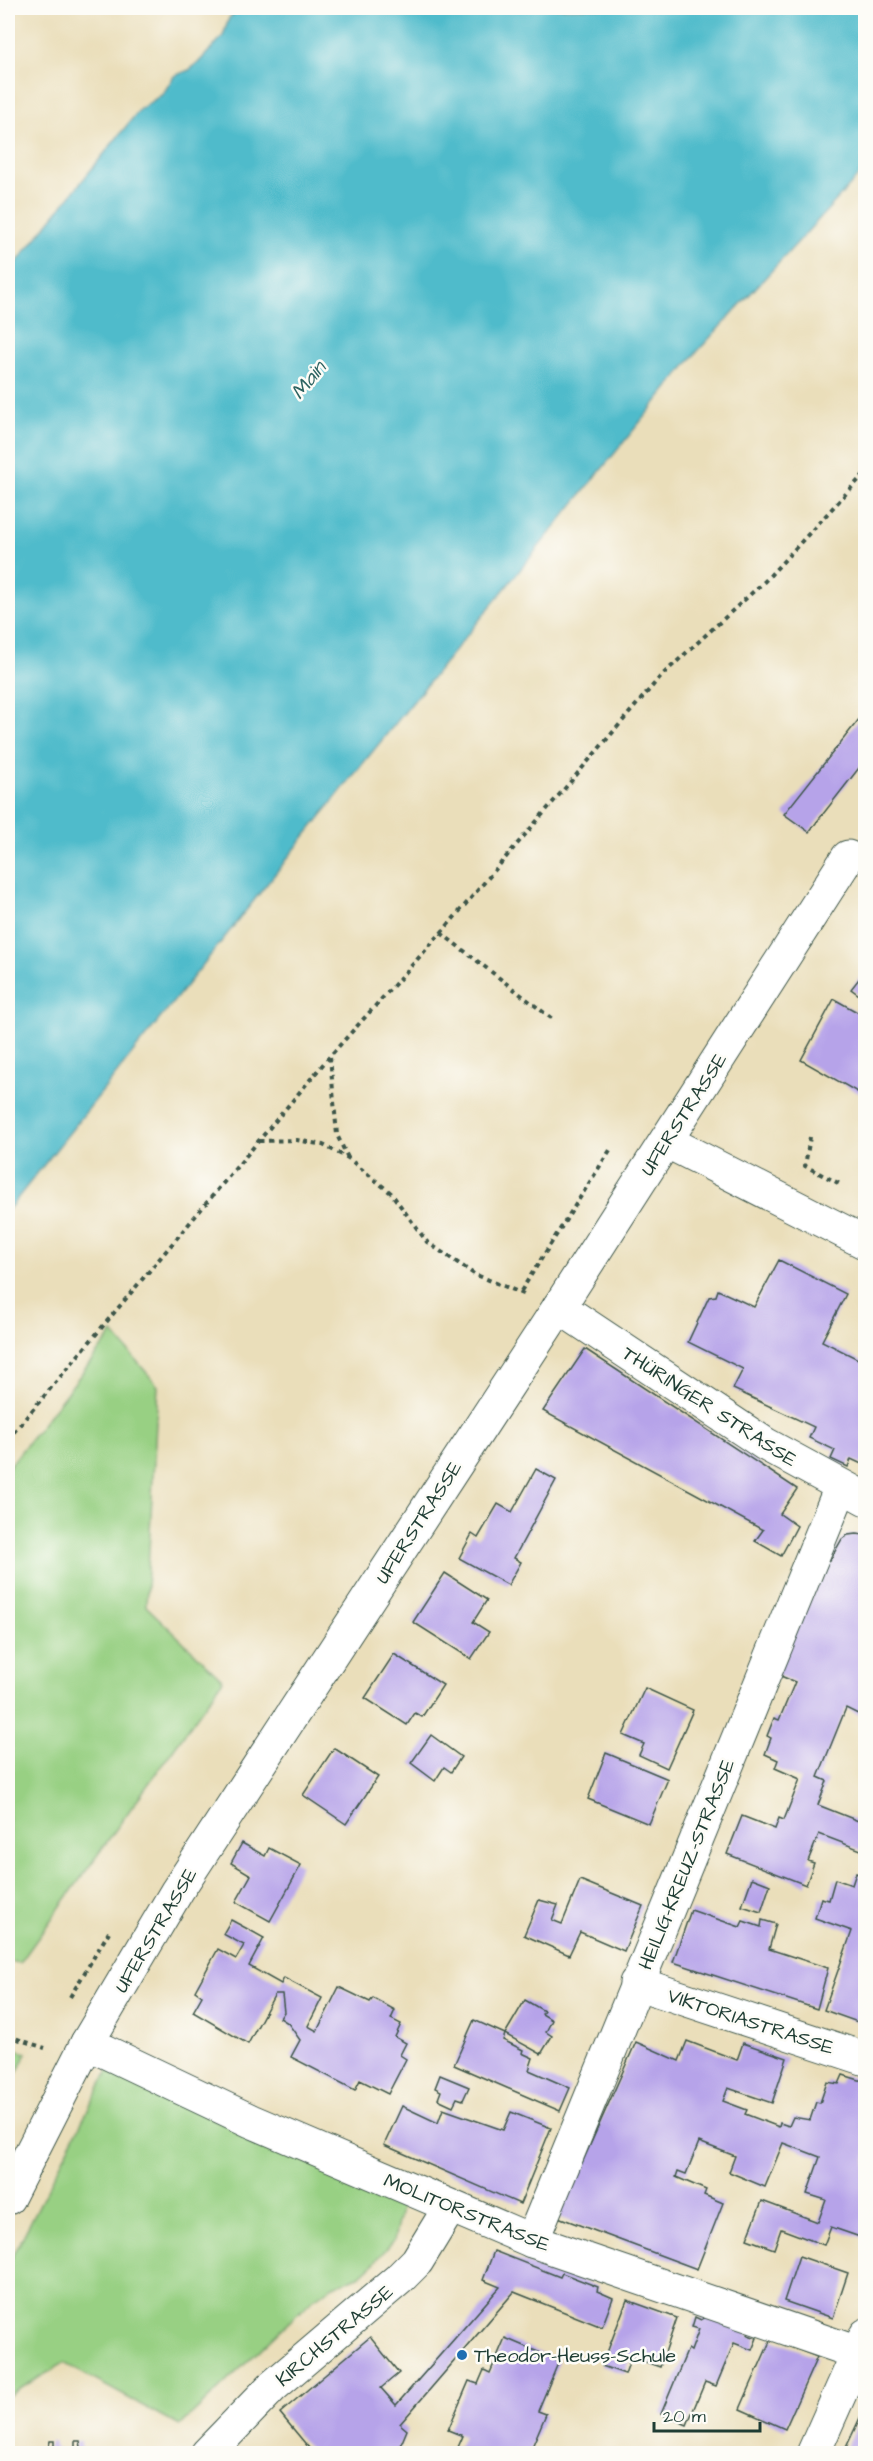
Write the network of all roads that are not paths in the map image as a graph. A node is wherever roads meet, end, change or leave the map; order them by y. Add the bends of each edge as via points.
1 (848, 857) dead end
2 (666, 1141) junction
3 (866, 1243) edge
4 (544, 1302) junction
5 (853, 1493) edge
6 (636, 1983) junction
7 (87, 2043) junction
8 (866, 2059) edge
9 (8, 2198) edge
10 (450, 2207) junction
11 (532, 2241) junction
12 (863, 2341) edge
13 (207, 2454) edge
14 (813, 2454) edge

1 - 2 street, UFERSTRASSE
2 - 3 street
2 - 4 street, UFERSTRASSE
4 - 5 street, THÜRINGER STRASSE via 765,1444
4 - 7 street, UFERSTRASSE via 177,1891
5 - 6 street, HEILIG-KREUZ-STRASSE
6 - 8 street, VIKTORIASTRASSE
6 - 11 street, HEILIG-KREUZ-STRASSE
7 - 9 street, UFERSTRASSE
7 - 10 street, MOLITORSTRASSE via 251,2121
10 - 11 street, MOLITORSTRASSE
10 - 13 street, KIRCHSTRASSE via 417,2261 272,2387
11 - 12 street, MOLITORSTRASSE
12 - 14 street

